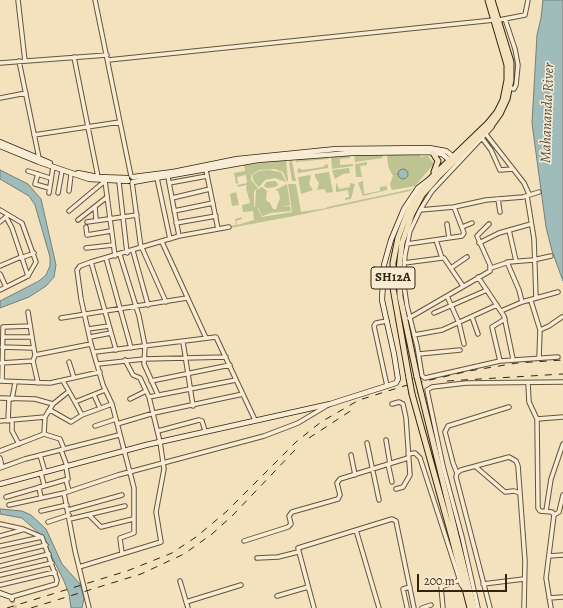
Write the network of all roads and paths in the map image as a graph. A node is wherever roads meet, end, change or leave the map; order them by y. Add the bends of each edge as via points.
1 (18, 0) edge
2 (95, 0) edge
3 (488, 0) edge
4 (492, 0) edge
5 (528, 0) edge
6 (505, 19) junction
7 (496, 20) junction
8 (107, 55) junction
9 (74, 57) junction
10 (108, 60) junction
11 (19, 61) junction
12 (25, 61) junction
13 (0, 63) edge
14 (508, 88) junction
15 (26, 93) junction
16 (0, 98) edge
17 (120, 122) junction
18 (88, 127) junction
19 (486, 134) junction
20 (34, 135) junction
21 (482, 138) junction
22 (0, 142) edge
23 (0, 146) edge
24 (426, 150) junction
25 (310, 153) junction
26 (433, 153) junction
27 (39, 158) junction
28 (454, 160) junction
29 (52, 167) junction
30 (513, 169) junction
31 (206, 170) junction
32 (28, 171) dead end
33 (62, 171) junction
34 (38, 174) junction
35 (71, 174) junction
36 (207, 176) junction
37 (98, 177) junction
38 (168, 177) junction
39 (50, 178) junction
40 (157, 178) junction
41 (431, 178) junction
42 (131, 179) junction
43 (105, 181) junction
44 (119, 182) junction
45 (169, 183) junction
46 (49, 188) junction
47 (210, 189) junction
48 (69, 191) dead end
49 (539, 192) dead end
50 (49, 193) dead end
51 (58, 193) dead end
52 (528, 195) junction
53 (107, 197) junction
54 (172, 198) junction
55 (498, 199) junction
56 (213, 203) junction
57 (94, 207) junction
58 (454, 207) junction
59 (420, 210) junction
60 (1, 211) edge
61 (69, 211) dead end
62 (174, 211) junction
63 (500, 212) dead end
64 (137, 215) junction
65 (7, 216) junction
66 (216, 216) junction
67 (123, 217) junction
68 (110, 218) junction
69 (78, 220) dead end
70 (96, 220) junction
71 (0, 222) edge
72 (87, 222) dead end
73 (176, 223) junction
74 (472, 223) dead end
75 (447, 224) dead end
76 (489, 224) dead end
77 (531, 224) junction
78 (462, 226) junction
79 (86, 227) dead end
80 (229, 227) dead end
81 (218, 229) junction
82 (509, 230) junction
83 (111, 232) junction
84 (179, 236) junction
85 (449, 238) junction
86 (170, 240) junction
87 (436, 240) junction
88 (162, 242) junction
89 (480, 243) junction
90 (407, 244) junction
91 (113, 245) junction
92 (86, 248) dead end
93 (141, 248) junction
94 (133, 251) junction
95 (127, 252) junction
96 (34, 253) junction
97 (120, 255) junction
98 (115, 256) junction
99 (551, 256) dead end
100 (21, 257) junction
101 (106, 258) junction
102 (442, 258) junction
103 (467, 258) dead end
104 (533, 260) junction
105 (516, 261) junction
106 (92, 262) junction
107 (507, 262) junction
108 (404, 263) junction
109 (0, 266) edge
110 (451, 268) junction
111 (491, 268) junction
112 (0, 274) edge
113 (28, 276) junction
114 (478, 277) junction
115 (463, 286) junction
116 (6, 287) junction
117 (0, 290) edge
118 (487, 290) junction
119 (558, 292) dead end
120 (447, 296) junction
121 (187, 298) junction
122 (536, 298) junction
123 (531, 301) junction
124 (166, 302) junction
125 (522, 302) junction
126 (148, 305) junction
127 (452, 305) junction
128 (497, 305) junction
129 (136, 306) junction
130 (121, 308) junction
131 (105, 310) junction
132 (501, 311) junction
133 (28, 312) dead end
134 (434, 313) dead end
135 (85, 314) junction
136 (472, 317) junction
137 (562, 317) edge
138 (61, 318) dead end
139 (409, 318) junction
140 (505, 319) junction
141 (387, 321) junction
142 (459, 323) junction
143 (30, 326) junction
144 (109, 326) junction
145 (88, 329) junction
146 (540, 330) junction
147 (111, 333) junction
148 (478, 334) dead end
149 (414, 336) junction
150 (3, 337) junction
151 (32, 337) junction
152 (90, 337) junction
153 (206, 338) junction
154 (183, 342) junction
155 (91, 344) junction
156 (464, 344) dead end
157 (145, 346) junction
158 (2, 347) junction
159 (33, 348) junction
160 (131, 348) junction
161 (116, 350) junction
162 (460, 350) dead end
163 (95, 352) junction
164 (419, 354) junction
165 (35, 355) junction
166 (226, 357) junction
167 (558, 357) dead end
168 (185, 358) junction
169 (539, 358) junction
170 (144, 359) junction
171 (125, 360) junction
172 (513, 360) junction
173 (500, 361) junction
174 (1, 362) edge
175 (33, 362) junction
176 (69, 362) dead end
177 (98, 364) junction
178 (230, 365) junction
179 (100, 372) junction
180 (187, 374) junction
181 (74, 378) junction
182 (236, 380) junction
183 (1, 381) edge
184 (63, 381) junction
185 (151, 381) junction
186 (563, 382) edge
187 (15, 383) junction
188 (38, 383) junction
189 (528, 383) junction
190 (388, 386) junction
191 (190, 389) junction
192 (106, 390) junction
193 (146, 391) junction
194 (68, 392) junction
195 (243, 394) junction
196 (94, 395) junction
197 (158, 395) junction
198 (149, 397) junction
199 (0, 398) edge
200 (10, 399) junction
201 (130, 399) dead end
202 (75, 402) junction
203 (53, 404) junction
204 (112, 404) junction
205 (330, 404) junction
206 (392, 404) dead end
207 (193, 406) junction
208 (509, 407) dead end
209 (100, 408) junction
210 (50, 410) junction
211 (154, 413) junction
212 (82, 415) junction
213 (563, 417) edge
214 (45, 418) junction
215 (116, 419) junction
216 (537, 419) junction
217 (0, 420) edge
218 (10, 420) junction
219 (255, 420) junction
220 (117, 424) junction
221 (95, 426) dead end
222 (158, 431) junction
223 (205, 431) junction
224 (44, 434) junction
225 (119, 435) junction
226 (386, 440) dead end
227 (160, 442) junction
228 (367, 443) dead end
229 (19, 444) junction
230 (563, 444) edge
231 (63, 450) junction
232 (0, 451) edge
233 (562, 451) edge
234 (123, 452) junction
235 (40, 455) junction
236 (351, 455) dead end
237 (408, 456) junction
238 (0, 458) edge
239 (164, 464) junction
240 (389, 464) junction
241 (66, 466) junction
242 (1, 467) edge
243 (476, 467) junction
244 (373, 469) junction
245 (43, 472) junction
246 (128, 472) junction
247 (457, 473) junction
248 (355, 474) junction
249 (66, 480) junction
250 (392, 482) dead end
251 (0, 484) edge
252 (44, 485) junction
253 (39, 487) junction
254 (396, 489) dead end
255 (69, 491) junction
256 (64, 493) junction
257 (520, 493) junction
258 (122, 495) dead end
259 (563, 495) edge
260 (6, 497) dead end
261 (41, 498) junction
262 (379, 500) dead end
263 (9, 505) dead end
264 (67, 505) junction
265 (124, 506) dead end
266 (68, 510) junction
267 (42, 511) dead end
268 (546, 512) junction
269 (89, 515) junction
270 (554, 515) junction
271 (70, 517) junction
272 (133, 519) junction
273 (48, 522) dead end
274 (0, 524) edge
275 (23, 529) junction
276 (356, 530) junction
277 (0, 536) edge
278 (42, 537) junction
279 (244, 541) dead end
280 (46, 545) junction
281 (0, 546) edge
282 (298, 552) junction
283 (49, 554) junction
284 (122, 554) junction
285 (563, 555) edge
286 (0, 556) edge
287 (549, 556) junction
288 (257, 558) dead end
289 (52, 563) junction
290 (0, 566) edge
291 (79, 567) junction
292 (55, 572) junction
293 (0, 576) edge
294 (524, 579) junction
295 (460, 580) junction
296 (180, 581) dead end
297 (483, 584) junction
298 (0, 585) edge
299 (241, 585) dead end
300 (308, 587) junction
301 (410, 587) junction
302 (465, 591) junction
303 (0, 593) edge
304 (277, 596) dead end
305 (563, 597) edge
306 (12, 598) joint
307 (549, 598) junction
308 (186, 602) junction
309 (431, 605) dead end
310 (407, 607) dead end
311 (89, 608) edge
312 (188, 608) edge
313 (314, 608) edge
314 (379, 608) edge
315 (414, 608) edge
316 (422, 608) edge
317 (442, 608) edge
318 (470, 608) edge
319 (474, 608) edge
320 (478, 608) edge
321 (490, 608) edge
322 (524, 608) edge
323 (551, 608) edge

1 - 12 street
2 - 8 street
3 - 7 main road, SH12A
4 - 7 main road, SH12A
5 - 6 street via 525,15
6 - 7 street
6 - 14 street via 518,60 514,89
7 - 10 street
7 - 14 main road, SH12A via 505,57
7 - 14 main road, SH12A via 504,29 512,51 514,66
8 - 9 street
8 - 10 street
9 - 12 street
9 - 18 street
10 - 17 street
11 - 12 street
11 - 13 street
11 - 15 street
14 - 19 main road, SH12A via 505,104
14 - 28 main road, SH12A
15 - 16 street
15 - 20 street
17 - 18 street
17 - 42 street
18 - 20 street
18 - 37 street
19 - 21 main road, SH12A
19 - 30 street
20 - 27 street
21 - 28 main road, SH12A
21 - 30 street via 500,170
22 - 27 street
23 - 29 street
24 - 25 street
24 - 26 street
24 - 28 street via 442,150
25 - 31 street
25 - 42 street via 237,159
26 - 28 street
26 - 41 main road via 438,163
27 - 37 street via 71,171
28 - 41 main road, SH12A
28 - 59 street
28 - 319 main road, SH12A, bridge via 419,201 409,222 398,269 400,296 417,376
29 - 33 street
29 - 39 street
30 - 52 street via 524,184
31 - 36 street
31 - 38 street
32 - 34 street
33 - 35 street
33 - 51 street
34 - 39 street
34 - 46 street via 35,184
35 - 43 street
35 - 48 street
36 - 45 street
36 - 47 street
37 - 42 street
38 - 40 street
38 - 45 street
39 - 46 street
40 - 42 street
40 - 86 street
41 - 141 street via 410,197 391,240 384,265 382,295
41 - 302 main road, SH12A, bridge via 404,221 394,263 394,300 412,394
42 - 44 street
42 - 64 street
43 - 44 street
43 - 53 street
43 - 61 street
44 - 67 street
45 - 54 street
46 - 50 street
47 - 54 street
47 - 56 street
49 - 52 street
52 - 55 street
52 - 77 street
53 - 57 street
53 - 68 street
54 - 62 street
55 - 58 street
55 - 63 street
56 - 62 street
56 - 66 street
57 - 69 street
57 - 70 street
58 - 59 street
58 - 78 street
59 - 90 street
60 - 65 street
62 - 73 street
64 - 67 street
64 - 93 street
65 - 71 street
65 - 96 street via 22,223
65 - 100 street
66 - 73 street
66 - 81 street
67 - 68 street
67 - 95 street
68 - 70 street
68 - 83 street
70 - 72 street
73 - 84 street
74 - 78 street
75 - 85 street
76 - 89 street via 478,234
77 - 82 street
77 - 104 street via 534,239
78 - 85 street via 463,234
79 - 83 street via 86,234
80 - 81 street
81 - 84 street
82 - 89 street
82 - 105 street
83 - 91 street
84 - 86 street
85 - 87 street
86 - 88 street
87 - 90 street
87 - 102 street
88 - 93 street
88 - 121 street
89 - 111 street
90 - 108 street
91 - 92 street
91 - 98 street
93 - 94 street
93 - 124 street
94 - 95 street
94 - 126 street
95 - 97 street
96 - 100 street
96 - 113 street via 36,265
97 - 98 street
97 - 129 street
98 - 101 street
99 - 104 street
100 - 109 street
100 - 113 street
101 - 106 street
101 - 130 street
102 - 108 street
102 - 110 street
103 - 110 street
104 - 105 street
104 - 122 street
105 - 107 street
106 - 131 street
106 - 135 street via 80,266 77,272
107 - 111 street
107 - 125 street
108 - 139 street via 404,286
110 - 115 street
111 - 114 street
112 - 116 street
113 - 116 street
114 - 115 street
114 - 118 street
115 - 120 street
116 - 117 street
118 - 127 street
118 - 128 street
119 - 122 street
120 - 127 street
120 - 139 street
121 - 124 street
121 - 153 street
122 - 123 street
123 - 125 street
123 - 146 street
124 - 126 street
125 - 132 street
126 - 129 street
127 - 134 street
127 - 142 street
128 - 132 street
128 - 136 street
129 - 130 street
129 - 157 street
130 - 131 street
130 - 160 street
131 - 135 street
131 - 144 street
132 - 140 street
133 - 143 street
135 - 138 street
135 - 145 street
136 - 142 street
136 - 148 street
137 - 146 street
139 - 149 street
140 - 172 street
140 - 173 street via 492,327
141 - 190 street via 398,379 396,383
141 - 190 street via 376,323 374,326
142 - 149 street via 442,330
142 - 156 street
143 - 150 street via 4,326
143 - 151 street
144 - 145 street
144 - 147 street
145 - 152 street
146 - 169 street
147 - 152 street
147 - 161 street
149 - 164 street
150 - 151 street
150 - 158 street
151 - 159 street
152 - 155 street
153 - 154 street
153 - 166 street via 216,337
154 - 157 street
154 - 168 street
155 - 163 street
155 - 165 street
157 - 160 street
157 - 170 street
158 - 159 street
158 - 174 street
159 - 165 street
160 - 161 street
161 - 163 street
162 - 164 street
163 - 177 street
164 - 173 street via 422,376 425,378
165 - 175 street
166 - 168 street
166 - 178 street
167 - 169 street
168 - 170 street
168 - 180 street
169 - 172 street
170 - 171 street
170 - 185 street
171 - 177 street
171 - 193 street via 133,375 140,378
172 - 173 street
174 - 175 street
174 - 183 street
175 - 188 street
176 - 181 street
177 - 179 street
178 - 180 street
178 - 182 street
179 - 181 street
179 - 192 street
180 - 185 street
180 - 191 street
181 - 184 street
182 - 191 street
182 - 195 street
183 - 187 street
184 - 188 street
184 - 194 street
185 - 197 street
186 - 189 street
187 - 188 street
187 - 200 street
189 - 216 street via 529,402
189 - 320 street via 466,383 426,390
190 - 205 street
191 - 197 street
191 - 207 street
192 - 196 street
192 - 204 street
193 - 198 street
193 - 201 street
194 - 202 street
194 - 203 street
195 - 207 street
195 - 219 street
196 - 202 street
196 - 209 street
197 - 198 street
198 - 211 street
199 - 200 street
200 - 203 street via 47,401
200 - 218 street
202 - 212 street
203 - 210 street
204 - 209 street
204 - 215 street
205 - 219 street
205 - 239 street via 285,430
206 - 237 street via 403,404
207 - 211 street
208 - 247 street via 448,426 445,432
209 - 212 street
210 - 212 street via 68,422
210 - 214 street
211 - 220 street
211 - 222 street
213 - 216 street
214 - 218 street
214 - 224 street
215 - 220 street
215 - 221 street
216 - 268 street via 538,508
217 - 218 street
218 - 229 street
219 - 223 street
220 - 225 street
222 - 223 street via 199,420 202,421
222 - 227 street
223 - 227 street
224 - 229 street
224 - 231 street via 60,439
225 - 231 street
225 - 234 street
226 - 240 street
227 - 234 street
227 - 239 street
228 - 244 street
229 - 232 street
230 - 233 street
231 - 235 street
231 - 241 street
233 - 268 street via 551,479
234 - 241 street
234 - 246 street
235 - 242 street
235 - 245 street
236 - 248 street
237 - 240 street
237 - 254 street via 409,477 403,487
237 - 295 street via 415,453 420,458
238 - 242 street
239 - 246 street
239 - 284 street via 156,512 162,542
240 - 244 street
240 - 250 street
241 - 245 street
241 - 249 street
243 - 247 street
243 - 257 street via 505,492
243 - 257 street via 513,458 518,466
244 - 248 street
244 - 262 street
245 - 251 street
245 - 252 street
246 - 255 street
246 - 272 street via 134,488
247 - 297 street
248 - 279 street via 337,481 340,497 338,499 292,512 289,516 291,524 288,527
249 - 252 street
249 - 255 street
252 - 253 street
253 - 260 street
253 - 261 street
255 - 256 street
256 - 261 street
256 - 264 street
257 - 294 street
258 - 266 street
259 - 270 street via 559,512
261 - 263 street
264 - 266 street
264 - 267 street
265 - 269 street
266 - 271 street
268 - 270 street via 552,512
269 - 271 street
269 - 272 street via 101,526
270 - 287 street
271 - 273 street
271 - 291 street
272 - 284 street via 134,533 120,538
274 - 275 street
275 - 277 street
275 - 278 street
276 - 282 street via 302,546 298,548
276 - 301 street via 395,520
276 - 314 street
278 - 280 street
278 - 281 street
280 - 283 street
280 - 286 street
282 - 288 street
282 - 300 street
283 - 289 street
283 - 290 street
284 - 291 street
285 - 287 street
287 - 307 street via 546,578
289 - 292 street
289 - 293 street
291 - 311 street
292 - 298 street
292 - 306 street via 58,580 56,584
294 - 297 street
294 - 322 street
295 - 302 street
295 - 317 street via 441,588
296 - 308 street
297 - 321 street
299 - 308 street
300 - 304 street
300 - 313 street
301 - 310 street via 403,589
301 - 315 street
302 - 318 main road, SH12A
303 - 306 street
305 - 307 street
307 - 323 street
308 - 312 street
309 - 316 street

